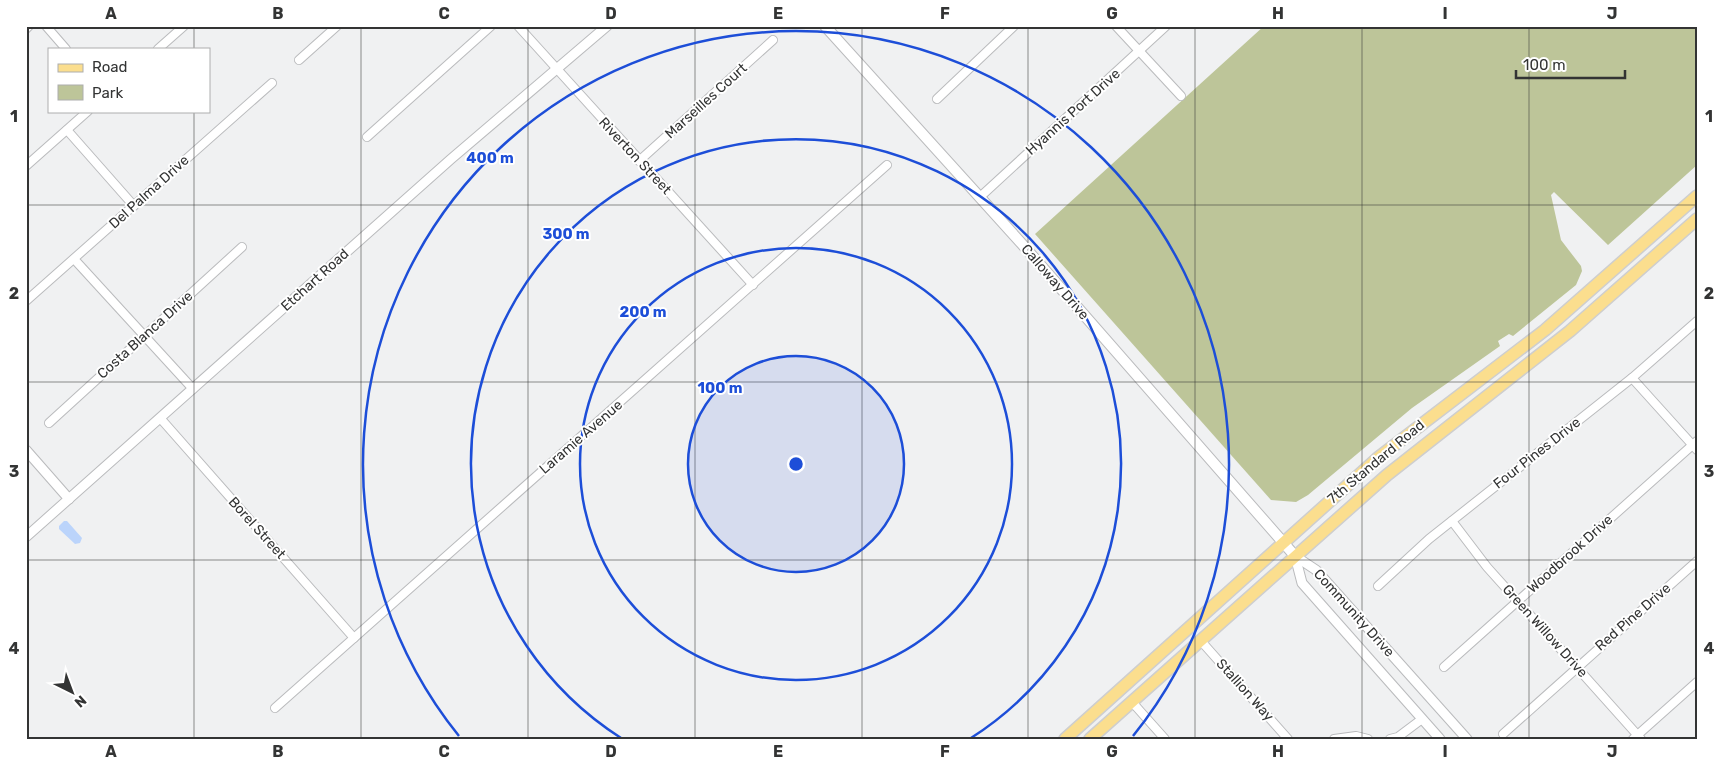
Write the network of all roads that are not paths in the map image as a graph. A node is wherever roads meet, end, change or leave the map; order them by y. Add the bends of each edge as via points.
1 (30, 26) edge
2 (46, 26) edge
3 (184, 26) edge
4 (337, 26) edge
5 (491, 26) edge
6 (518, 26) edge
7 (607, 26) edge
8 (825, 26) edge
9 (1014, 26) edge
10 (1116, 26) edge
11 (1166, 26) edge
12 (26, 29) edge
13 (773, 40) dead end
14 (65, 48) edge
15 (159, 48) edge
16 (1139, 51) junction
17 (299, 60) dead end
18 (554, 69) junction
19 (272, 84) dead end
20 (1180, 96) dead end
21 (937, 99) dead end
22 (87, 112) edge
23 (67, 130) junction
24 (367, 137) dead end
25 (639, 161) junction
26 (26, 166) edge
27 (887, 166) dead end
28 (1697, 196) edge
29 (980, 197) junction
30 (134, 206) junction
31 (1697, 219) edge
32 (242, 247) dead end
33 (74, 259) junction
34 (753, 285) junction
35 (26, 302) edge
36 (1697, 321) edge
37 (144, 335) junction
38 (1632, 378) junction
39 (193, 389) junction
40 (161, 419) junction
41 (49, 423) dead end
42 (1695, 445) edge
43 (26, 450) edge
44 (69, 499) junction
45 (1452, 520) junction
46 (26, 537) edge
47 (1283, 542) junction
48 (1295, 556) junction
49 (1697, 562) edge
50 (1378, 586) dead end
51 (1517, 601) junction
52 (354, 638) junction
53 (1201, 641) junction
54 (1444, 667) dead end
55 (1577, 667) junction
56 (1697, 682) edge
57 (1132, 702) junction
58 (275, 708) dead end
59 (1422, 719) junction
60 (1503, 734) dead end
61 (1638, 737) edge
62 (1065, 739) edge
63 (1090, 739) edge
64 (1165, 739) edge
65 (1288, 739) edge
66 (1334, 739) edge
67 (1368, 739) edge
68 (1390, 739) edge
69 (1440, 739) edge
70 (1467, 739) edge

1 - 12 street
2 - 14 street
3 - 15 street
4 - 17 street
5 - 24 street
6 - 18 street, Riverton Street
7 - 18 street, Etchart Road
8 - 29 main road, Calloway Drive
9 - 21 street
10 - 16 street
11 - 16 street, Hyannis Port Drive
13 - 25 street, Marseilles Court
16 - 20 street
16 - 29 street, Hyannis Port Drive
18 - 25 street, Riverton Street
18 - 39 street, Etchart Road
19 - 30 street, Del Palma Drive
22 - 23 street
23 - 26 street
23 - 30 street
25 - 34 street, Riverton Street
27 - 34 street, Laramie Avenue
28 - 47 main road, 7th Standard Road via 1545,330 1403,437
29 - 47 main road, Calloway Drive
30 - 33 street, Del Palma Drive
31 - 48 main road, 7th Standard Road via 1570,330 1412,454
32 - 37 street, Costa Blanca Drive
33 - 35 street, Del Palma Drive
33 - 37 street
34 - 52 street, Laramie Avenue
36 - 38 street, Four Pines Drive
37 - 39 street
37 - 41 street, Costa Blanca Drive
38 - 42 street
38 - 45 street, Four Pines Drive
39 - 40 street, Etchart Road
40 - 44 street, Etchart Road
40 - 52 street, Borel Street
42 - 51 street, Woodbrook Drive
43 - 44 street
44 - 46 street, Etchart Road
45 - 50 street, Four Pines Drive
45 - 51 street, Green Willow Drive
47 - 48 main road, Calloway Drive
47 - 62 main road, 7th Standard Road
48 - 53 main road, 7th Standard Road
48 - 59 street, Community Drive via 1302,583
48 - 70 street, Community Drive via 1316,570
49 - 55 street, Red Pine Drive
51 - 54 street, Woodbrook Drive
51 - 55 street, Green Willow Drive
52 - 58 street, Laramie Avenue
53 - 57 main road, 7th Standard Road
53 - 65 street, Stallion Way
55 - 60 street, Red Pine Drive
55 - 61 street, Green Willow Drive
56 - 61 street
57 - 63 main road, 7th Standard Road
57 - 64 street
59 - 68 street via 1398,737
59 - 69 street, Community Drive
66 - 67 street via 1356,736

